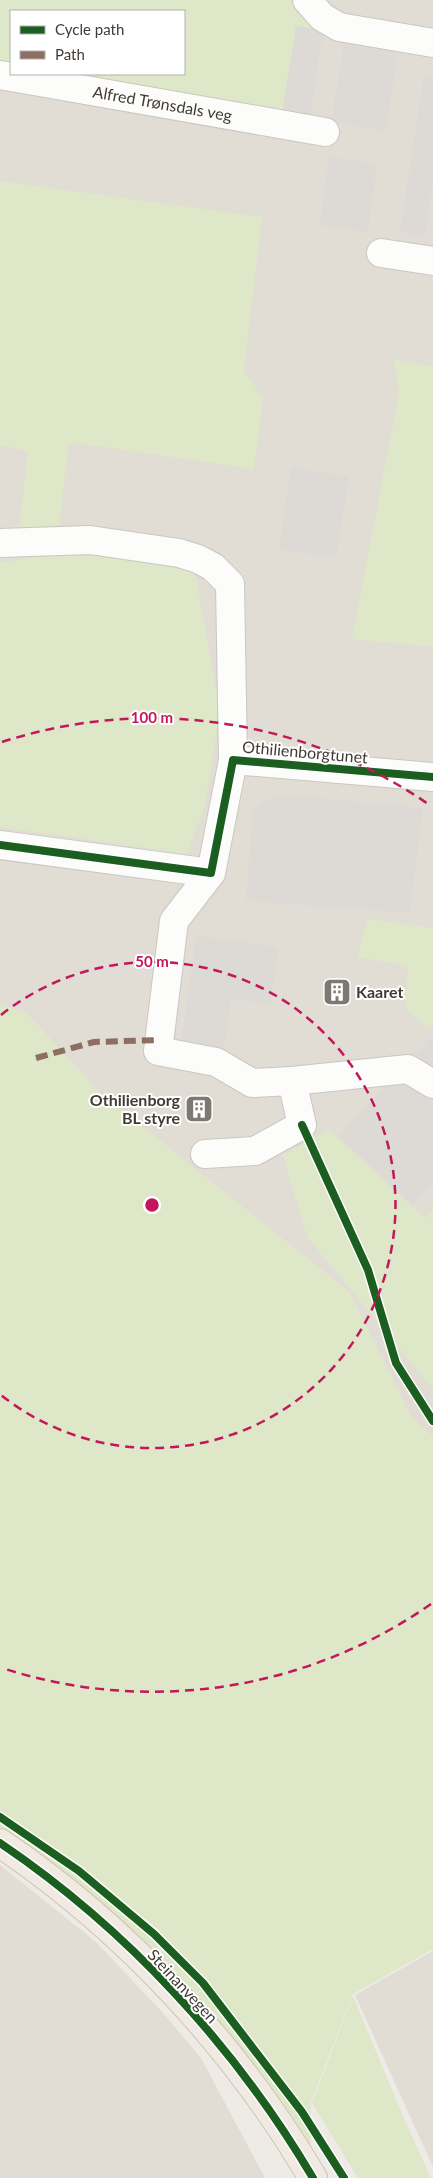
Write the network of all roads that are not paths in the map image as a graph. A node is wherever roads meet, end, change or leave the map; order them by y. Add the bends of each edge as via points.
1 (307, 0) edge
2 (433, 43) edge
3 (0, 75) edge
4 (325, 132) dead end
5 (381, 253) dead end
6 (433, 261) edge
7 (0, 543) edge
8 (233, 760) junction
9 (433, 777) edge
10 (0, 845) edge
11 (211, 873) junction
12 (292, 1081) junction
13 (433, 1084) edge
14 (205, 1154) dead end
15 (0, 1844) edge
16 (313, 2178) edge

1 - 2 street via 322,17 339,27
3 - 4 street, Alfred Trønsdals veg
5 - 6 street
7 - 8 street, Othilienborgtunet via 90,540 179,553 212,567 230,584
8 - 9 street, Othilienborgtunet
8 - 11 street, Othilienborgtunet
10 - 11 street
11 - 12 street via 174,921 158,1051 216,1062 252,1083
12 - 13 street via 408,1069
12 - 14 street via 302,1125 255,1151
15 - 16 main road, Steinanvegen via 61,1889 163,1979 236,2066

